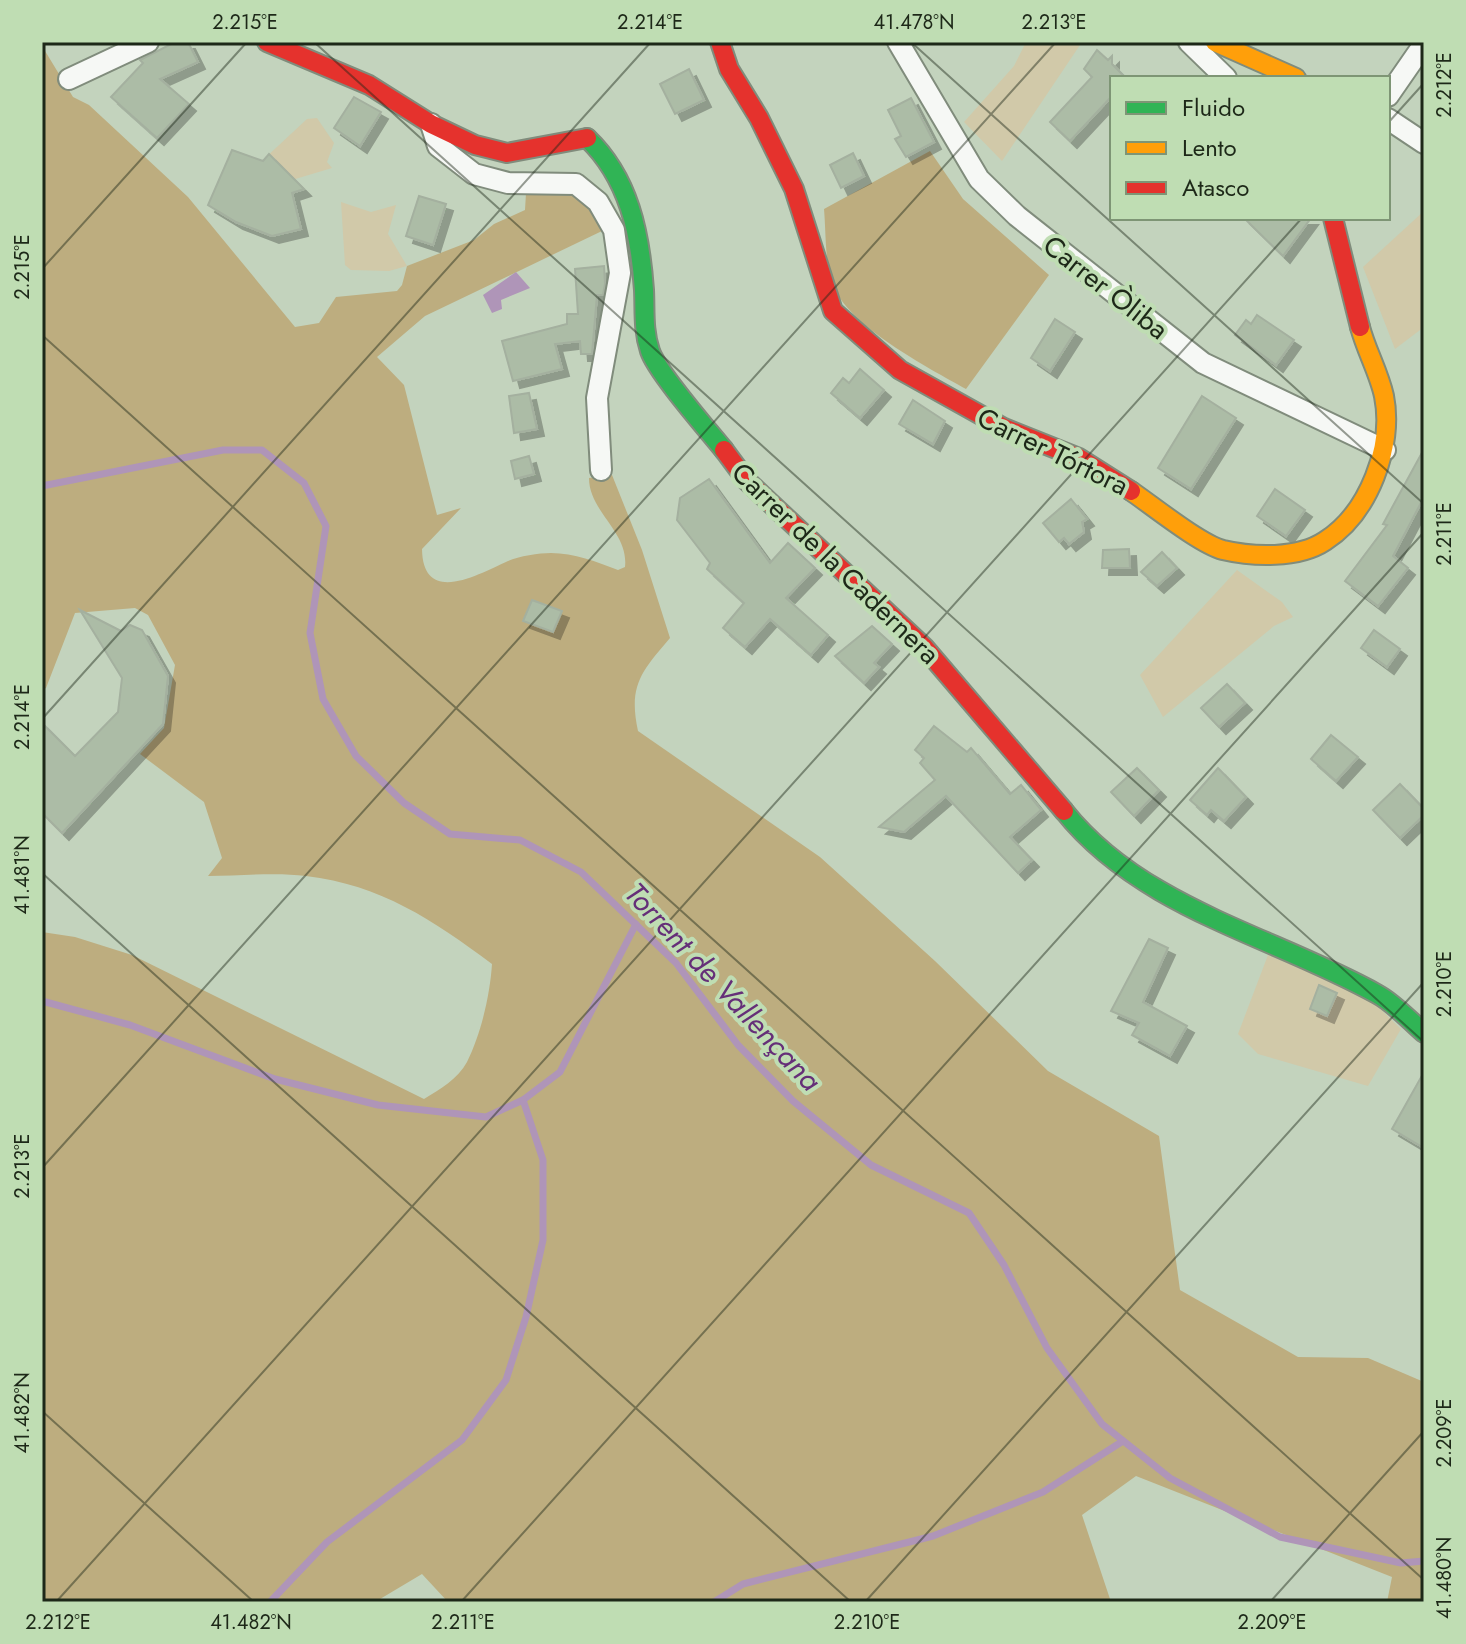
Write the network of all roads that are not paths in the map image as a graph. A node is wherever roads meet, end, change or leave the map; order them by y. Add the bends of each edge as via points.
1 (148, 42) edge
2 (267, 42) edge
3 (720, 42) edge
4 (898, 42) edge
5 (1189, 42) edge
6 (1215, 42) edge
7 (1424, 44) edge
8 (1224, 76) edge
9 (1292, 76) edge
10 (69, 79) dead end
11 (1390, 93) edge
12 (1390, 120) edge
13 (431, 124) junction
14 (1424, 143) edge
15 (1334, 220) edge
16 (1385, 450) junction
17 (601, 470) dead end
18 (1424, 1033) edge

1 - 10 street
2 - 13 street, Carrer de la Cadernera via 369,85
3 - 16 street, Carrer Tórtora via 729,69 794,189 833,311 900,370 1004,428 1120,481 1219,549 1248,555 1288,553 1324,542 1374,481
4 - 16 street, Carrer Òliba via 979,179 1017,216 1203,363
5 - 8 street
6 - 9 street
7 - 11 street
12 - 14 street
13 - 17 street via 438,146 474,174 508,183 576,184 598,202 614,230 620,273 597,398
13 - 18 street, Carrer de la Cadernera via 507,153 586,137 624,185 635,226 651,355 747,481 924,647 1089,843 1164,894 1380,995
15 - 16 street, Carrer Tórtora via 1367,353 1384,396

